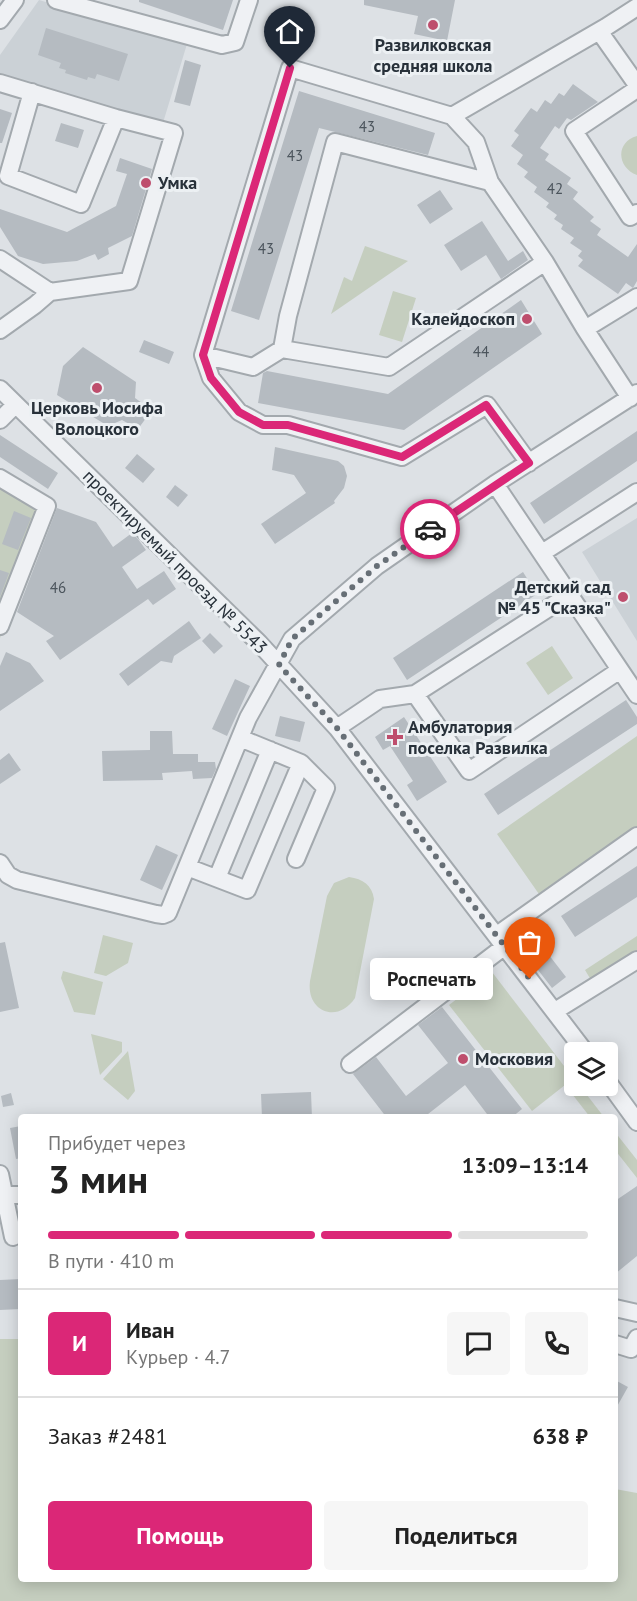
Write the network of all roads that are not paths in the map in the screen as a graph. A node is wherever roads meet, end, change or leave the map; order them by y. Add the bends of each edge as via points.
1 (15, 0) edge
2 (56, 0) edge
3 (249, 0) edge
4 (637, 7) edge
5 (0, 20) edge
6 (599, 31) junction
7 (0, 83) edge
8 (637, 87) edge
9 (32, 92) junction
10 (452, 116) junction
11 (116, 118) junction
12 (490, 182) junction
13 (637, 213) edge
14 (0, 259) edge
15 (545, 262) junction
16 (50, 292) junction
17 (637, 297) edge
18 (585, 329) junction
19 (0, 330) edge
20 (282, 349) junction
21 (203, 355) junction
22 (0, 389) edge
23 (633, 395) edge
24 (15, 405) junction
25 (0, 420) edge
26 (529, 463) junction
27 (0, 478) edge
28 (495, 484) junction
29 (637, 492) edge
30 (542, 554) junction
31 (570, 595) junction
32 (0, 626) edge
33 (279, 665) junction
34 (620, 670) junction
35 (415, 694) junction
36 (637, 695) edge
37 (337, 728) junction
38 (240, 738) junction
39 (270, 750) junction
40 (301, 763) junction
41 (637, 836) edge
42 (296, 859) dead end
43 (0, 863) edge
44 (187, 867) junction
45 (217, 878) junction
46 (501, 941) junction
47 (637, 960) edge
48 (555, 1011) junction
49 (578, 1042) edge
50 (350, 1064) dead end
51 (618, 1096) edge
52 (637, 1122) edge
53 (0, 1174) edge
54 (13, 1195) edge
55 (11, 1237) edge
56 (618, 1309) edge
57 (637, 1313) edge
58 (637, 1338) edge
59 (618, 1345) edge

1 - 5 street
2 - 3 street via 222,45 235,42
4 - 6 street
6 - 8 street
6 - 10 street
7 - 9 street
8 - 13 street via 574,131 630,217
9 - 11 street
9 - 11 street via 8,176 81,204
10 - 12 street via 476,141
10 - 21 street via 290,68
11 - 16 street via 174,133 129,280
12 - 15 street
12 - 20 street via 335,142
14 - 16 street
15 - 18 street
15 - 20 street via 389,368
16 - 19 street
17 - 18 street
18 - 23 street
20 - 21 street via 253,367
21 - 26 street via 211,378 239,412 263,425 288,425 402,457 486,405
22 - 24 street, проектируемый проезд № 5543
23 - 26 street
24 - 25 street
24 - 33 street, проектируемый проезд № 5543
26 - 28 street
27 - 32 street via 47,506
28 - 30 street
28 - 33 street via 377,566 292,639
29 - 30 street
30 - 31 street
31 - 34 street
31 - 35 street
33 - 37 street, проектируемый проезд № 5543
33 - 38 street
34 - 35 street via 469,771
34 - 36 street
35 - 37 street via 380,699
37 - 46 street, проектируемый проезд № 5543
38 - 39 street
38 - 44 street
39 - 40 street
39 - 45 street
40 - 42 street via 326,788
40 - 45 street via 247,890
41 - 46 street
43 - 44 street via 12,878 163,915 168,913
44 - 45 street
46 - 48 street, проектируемый проезд № 5543
46 - 50 street
47 - 48 street
48 - 49 street, проектируемый проезд № 5543
51 - 52 street
53 - 54 street
54 - 55 street
56 - 57 street
58 - 59 street via 631,1349

